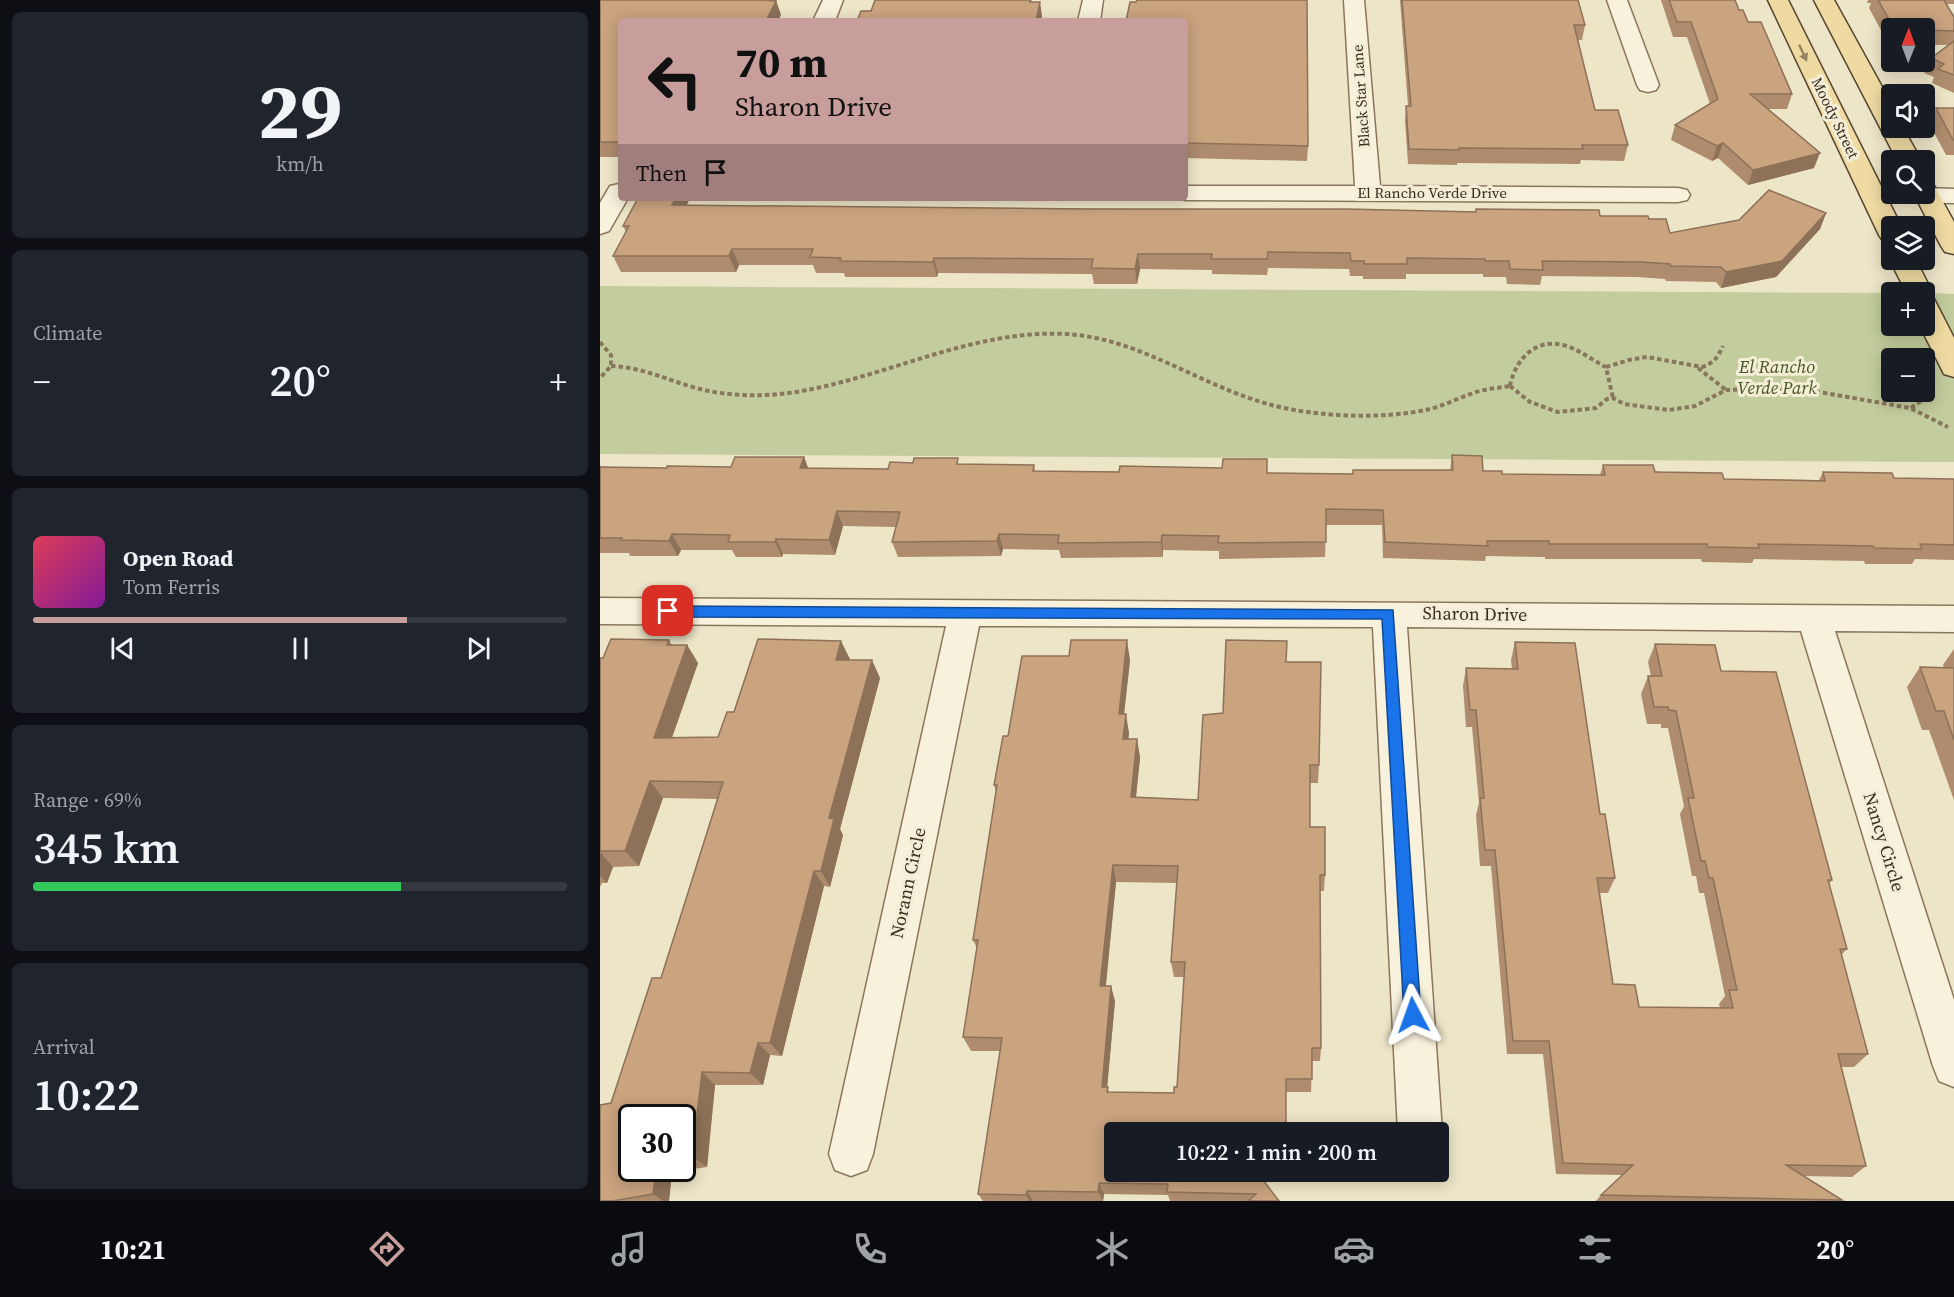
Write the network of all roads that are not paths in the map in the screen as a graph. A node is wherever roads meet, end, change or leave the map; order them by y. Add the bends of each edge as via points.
1 (833, 0) edge
2 (1093, 0) edge
3 (1354, 0) edge
4 (1617, 0) edge
5 (1778, 0) edge
6 (1824, 0) edge
7 (825, 18) edge
8 (1090, 18) edge
9 (1648, 85) dead end
10 (1881, 106) edge
11 (613, 191) edge
12 (1368, 192) junction
13 (1188, 193) edge
14 (1935, 193) edge
15 (1881, 194) edge
16 (1678, 195) dead end
17 (1872, 195) junction
18 (1954, 196) edge
19 (1932, 204) edge
20 (1882, 216) edge
21 (600, 226) edge
22 (1954, 246) edge
23 (1935, 328) edge
24 (1954, 367) edge
25 (600, 611) edge
26 (965, 613) junction
27 (1389, 614) junction
28 (1814, 618) junction
29 (1954, 619) edge
30 (1954, 1066) edge
31 (1419, 1122) edge
32 (851, 1154) dead end

1 - 7 street
2 - 8 street
3 - 12 street, Black Star Lane
4 - 9 street
5 -> 17 main road, Moody Street
6 - 10 main road
11 - 21 street
12 - 13 street, El Rancho Verde Drive
12 - 16 street, El Rancho Verde Drive
14 - 18 street
15 - 17 street
17 - 20 main road, Moody Street
19 - 22 main road
23 - 24 main road
25 - 26 street, Sharon Drive
26 - 27 street, Sharon Drive
26 - 32 street, Norann Circle
27 - 28 street, Sharon Drive
27 - 31 street
28 - 29 street, Sharon Drive
28 - 30 street, Nancy Circle

